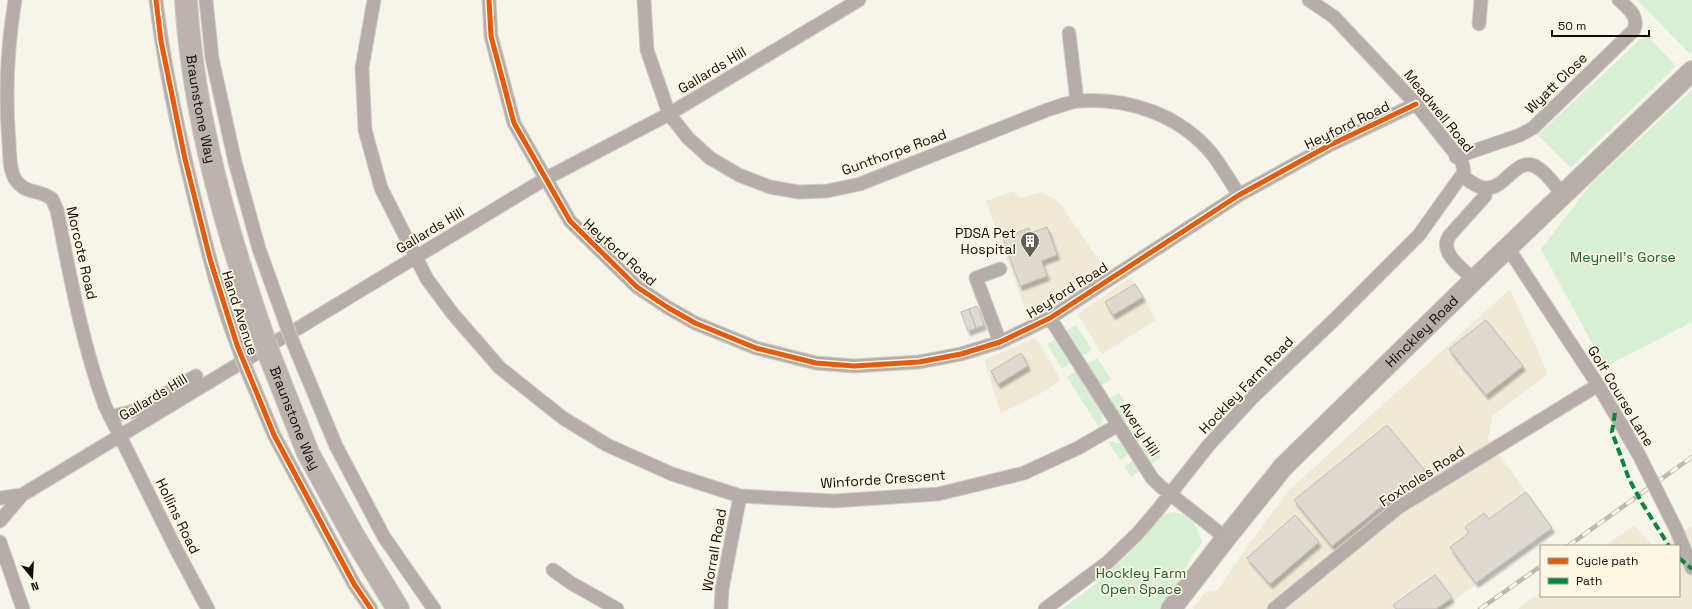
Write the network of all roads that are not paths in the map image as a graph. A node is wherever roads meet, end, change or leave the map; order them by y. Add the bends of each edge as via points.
1 (15, 0) edge
2 (156, 0) edge
3 (186, 0) edge
4 (206, 0) edge
5 (374, 0) edge
6 (489, 0) edge
7 (644, 0) edge
8 (859, 0) edge
9 (1309, 0) edge
10 (1481, 0) edge
11 (1619, 0) edge
12 (1479, 24) dead end
13 (1069, 33) dead end
14 (1692, 70) edge
15 (1077, 101) junction
16 (1416, 104) junction
17 (669, 114) junction
18 (1456, 156) junction
19 (1462, 176) junction
20 (545, 179) junction
21 (1486, 188) junction
22 (1239, 195) junction
23 (1564, 196) junction
24 (1508, 248) junction
25 (416, 257) junction
26 (1000, 269) dead end
27 (1474, 280) junction
28 (1050, 318) junction
29 (1000, 342) junction
30 (196, 376) dead end
31 (1598, 385) junction
32 (110, 417) junction
33 (1118, 426) junction
34 (120, 436) junction
35 (1170, 494) junction
36 (22, 495) junction
37 (740, 496) junction
38 (0, 498) edge
39 (0, 521) edge
40 (1226, 538) junction
41 (0, 542) edge
42 (0, 568) edge
43 (1692, 568) edge
44 (552, 570) dead end
45 (13, 581) junction
46 (23, 609) edge
47 (208, 609) edge
48 (371, 609) edge
49 (398, 609) edge
50 (434, 609) edge
51 (617, 609) edge
52 (721, 609) edge
53 (1045, 609) edge
54 (1171, 609) edge
55 (1274, 609) edge

1 - 32 street, Morcote Road via 7,66 6,106 11,171 21,186 53,200 72,288 98,386
2 - 48 street, Hand Avenue via 161,41 185,159 210,259 243,361 274,435 354,584
3 - 49 highway, Braunstone Way via 196,86 210,157 241,273 267,348 308,453
4 - 50 street, bridge via 212,58 235,162 259,249 286,324 336,446 384,537
5 - 25 street, Winforde Crescent via 362,68 365,130 380,188
6 - 20 street, Heyford Road via 492,36 514,123
7 - 17 street, Gunthorpe Road via 647,50
8 - 17 street, Gallards Hill
9 - 16 street, Meadwell Road via 1334,17
10 - 12 street
11 - 18 street, Wyatt Close via 1634,15 1634,30 1533,128 1520,135
13 - 15 street
14 - 23 main road, Hinckley Road
15 - 17 street, Gunthorpe Road via 1047,110 860,184 828,192 799,192 770,187 739,175 710,158 688,138
15 - 22 street, Gunthorpe Road via 1110,100 1146,109 1172,120 1212,154
16 - 18 street, Meadwell Road
16 - 22 street, Heyford Road via 1328,146
17 - 20 street, Gallards Hill
18 - 19 street, Meadwell Road via 1464,167
19 - 21 street, Meadwell Road via 1473,184
19 - 35 street, Hockley Farm Road via 1419,235 1252,398 1208,446
20 - 25 street, Gallards Hill
20 - 29 street, Heyford Road via 570,221 637,287 667,308 695,323 756,348 816,363 854,366 919,362 961,354
21 - 23 street via 1498,184 1518,167 1532,165 1544,173
21 - 27 street via 1485,196 1446,239 1445,245 1449,255
22 - 28 street, Heyford Road
23 - 24 main road, Hinckley Road
24 - 27 main road, Hinckley Road
24 - 31 street, Golf Course Lane
25 - 34 street, Gallards Hill
25 - 37 street, Winforde Crescent via 427,279 453,314 500,368 563,418 614,448 672,474
26 - 29 street via 976,278
27 - 40 main road, Hinckley Road via 1283,467
28 - 29 street, Heyford Road
28 - 33 street, Avery Hill
30 - 32 street, Gallards Hill via 138,410
31 - 43 street, Golf Course Lane, bridge via 1639,455 1676,529
31 - 55 street, Foxholes Road via 1399,507
32 - 34 street, Morcote Road
33 - 35 street, Avery Hill via 1152,478
33 - 37 street, Winforde Crescent via 1024,473 938,494 834,501
34 - 36 street, Gallards Hill
34 - 47 street, Hollins Road
35 - 40 street, Avery Hill
35 - 53 street, Hockley Farm Road via 1137,534 1108,562
36 - 38 street, Gallards Hill
36 - 39 street, Gallards Hill
37 - 52 street, Worrall Road via 722,589
40 - 54 main road, Hinckley Road
41 - 45 street
42 - 45 street
44 - 51 street
45 - 46 street

